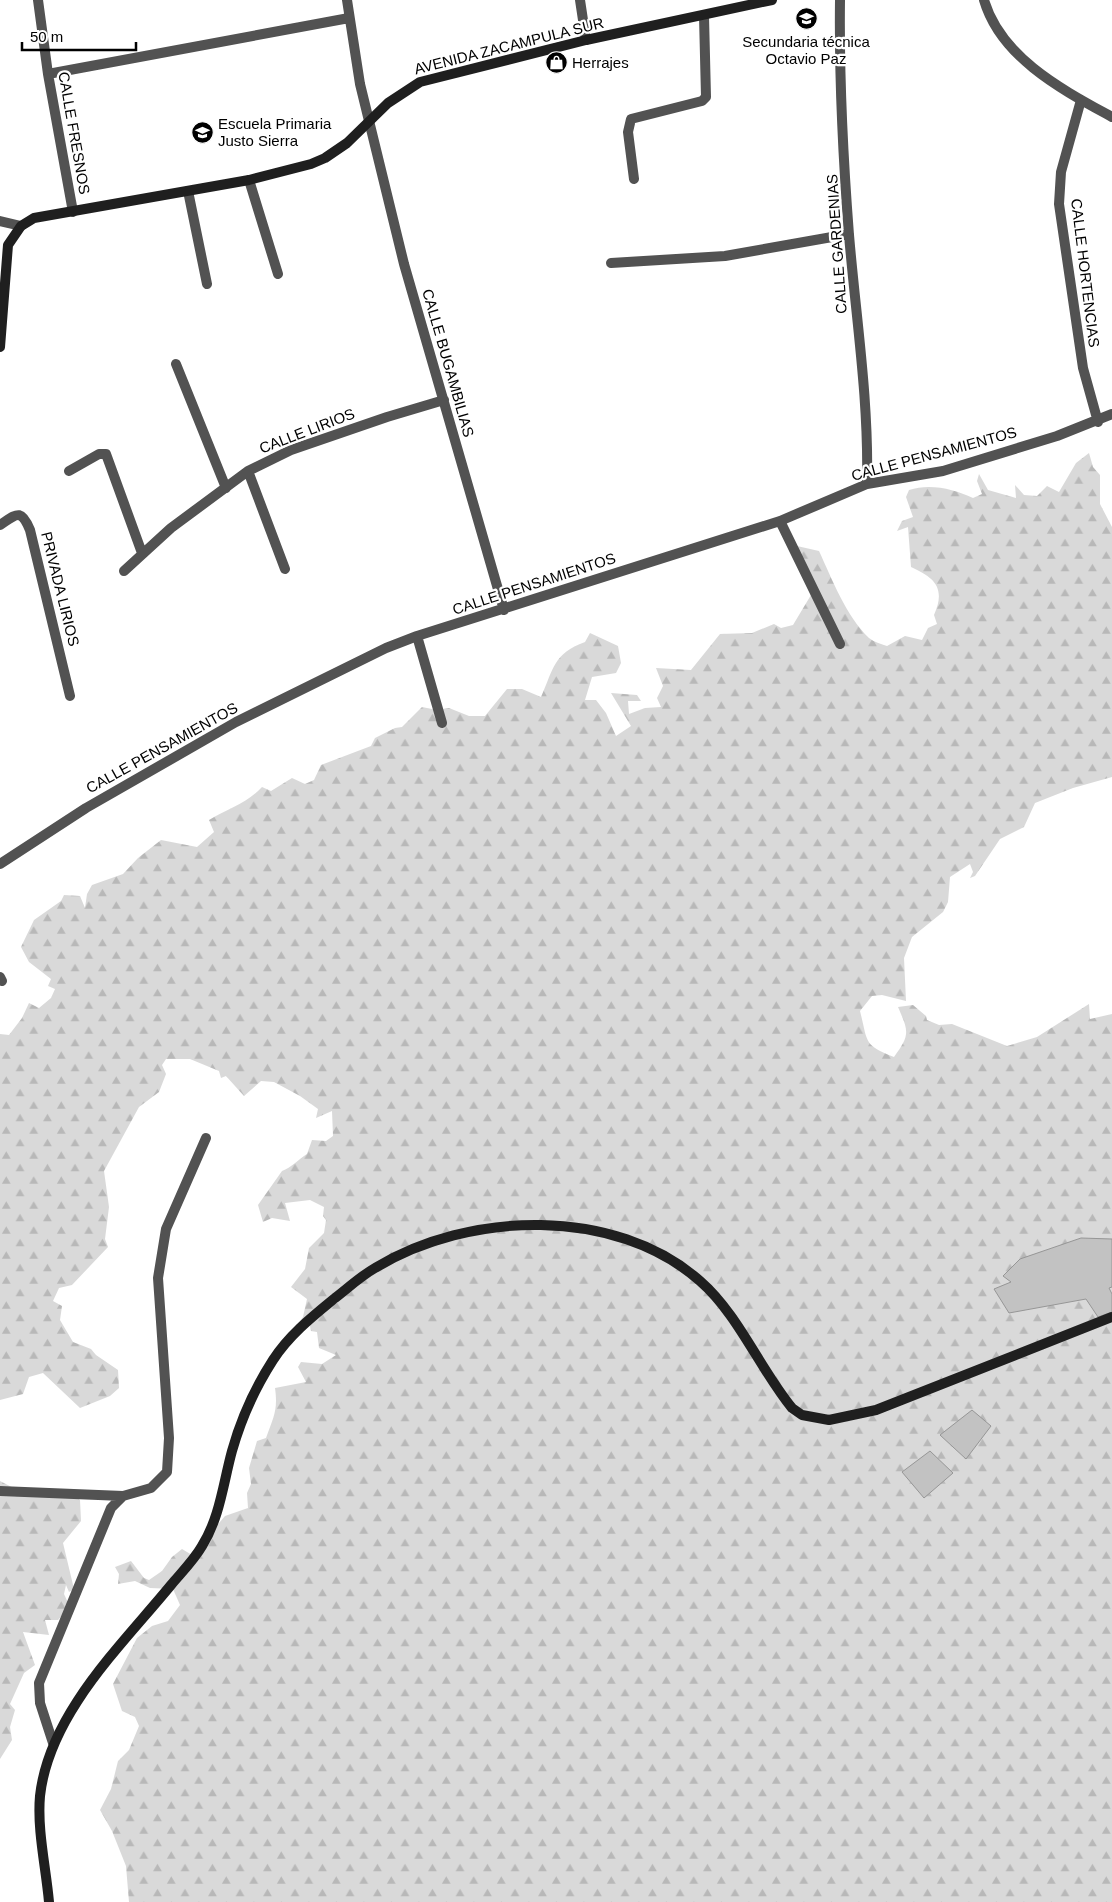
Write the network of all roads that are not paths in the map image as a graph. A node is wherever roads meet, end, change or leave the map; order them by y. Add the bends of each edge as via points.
1 (38, 0) edge
2 (347, 0) edge
3 (580, 0) edge
4 (772, 0) edge
5 (840, 0) edge
6 (984, 0) edge
7 (704, 16) junction
8 (349, 18) junction
9 (586, 40) junction
10 (48, 74) junction
11 (1081, 100) junction
12 (1112, 117) edge
13 (369, 123) junction
14 (634, 179) dead end
15 (249, 180) junction
16 (188, 191) junction
17 (73, 212) junction
18 (0, 221) edge
19 (21, 226) junction
20 (849, 234) junction
21 (611, 263) dead end
22 (278, 274) dead end
23 (207, 284) dead end
24 (0, 346) edge
25 (176, 364) dead end
26 (444, 400) junction
27 (1112, 414) edge
28 (1098, 422) junction
29 (68, 471) dead end
30 (248, 471) junction
31 (867, 484) junction
32 (226, 488) junction
33 (780, 521) junction
34 (0, 525) edge
35 (142, 553) junction
36 (285, 569) dead end
37 (124, 571) dead end
38 (504, 610) junction
39 (417, 636) junction
40 (840, 644) dead end
41 (70, 696) dead end
42 (442, 723) dead end
43 (0, 864) edge
44 (206, 1138) dead end
45 (1112, 1317) edge
46 (0, 1491) edge
47 (123, 1496) junction
48 (53, 1744) junction
49 (49, 1902) edge

1 - 10 street, CALLE FRESNOS
2 - 8 street, CALLE BUGAMBILIAS
3 - 9 street
4 - 7 main road, AVENIDA ZACAMPULA SUR
5 - 20 street, CALLE GARDENIAS
6 - 11 street via 997,29 1010,46 1031,66
7 - 9 main road, AVENIDA ZACAMPULA SUR
7 - 14 street via 706,97 702,101 631,119 628,132
8 - 10 street
8 - 13 street, CALLE BUGAMBILIAS
9 - 13 main road, AVENIDA ZACAMPULA SUR via 420,82 388,103
10 - 17 street, CALLE FRESNOS
11 - 12 street
11 - 28 street, CALLE HORTENCIAS via 1062,172 1059,204 1083,368
13 - 15 main road, AVENIDA ZACAMPULA SUR via 325,158
13 - 26 street, CALLE BUGAMBILIAS via 404,264
15 - 16 main road, AVENIDA ZACAMPULA SUR
15 - 22 street
16 - 17 main road, AVENIDA ZACAMPULA SUR
16 - 23 street
17 - 19 main road, AVENIDA ZACAMPULA SUR via 44,215
18 - 19 street
19 - 24 main road via 8,246
20 - 21 street via 725,256
20 - 31 street, CALLE GARDENIAS via 868,433
25 - 32 street
26 - 30 street, CALLE LIRIOS via 291,450
26 - 38 street, CALLE BUGAMBILIAS
27 - 28 street, CALLE PENSAMIENTOS
28 - 31 street, CALLE PENSAMIENTOS via 943,471
29 - 35 street via 99,454 106,454
30 - 32 street, CALLE LIRIOS
30 - 36 street
31 - 33 street, CALLE PENSAMIENTOS
32 - 35 street, CALLE LIRIOS
33 - 38 street, CALLE PENSAMIENTOS
33 - 40 street
34 - 41 street, PRIVADA LIRIOS via 15,515 26,518
35 - 37 street, CALLE LIRIOS
38 - 39 street, CALLE PENSAMIENTOS
39 - 42 street
39 - 43 street, CALLE PENSAMIENTOS via 236,722 86,808
44 - 47 street via 166,1229 158,1278 169,1438 167,1472 151,1488
45 - 48 main road via 876,1410 829,1420 802,1415 792,1408 725,1309 700,1281 667,1258 641,1246 601,1231 548,1224 491,1228 418,1247 375,1268 350,1286 284,1344 243,1417 214,1524 200,1550 94,1678
46 - 47 street
47 - 48 street via 104,1520 40,1683 40,1703
48 - 49 main road via 40,1798

